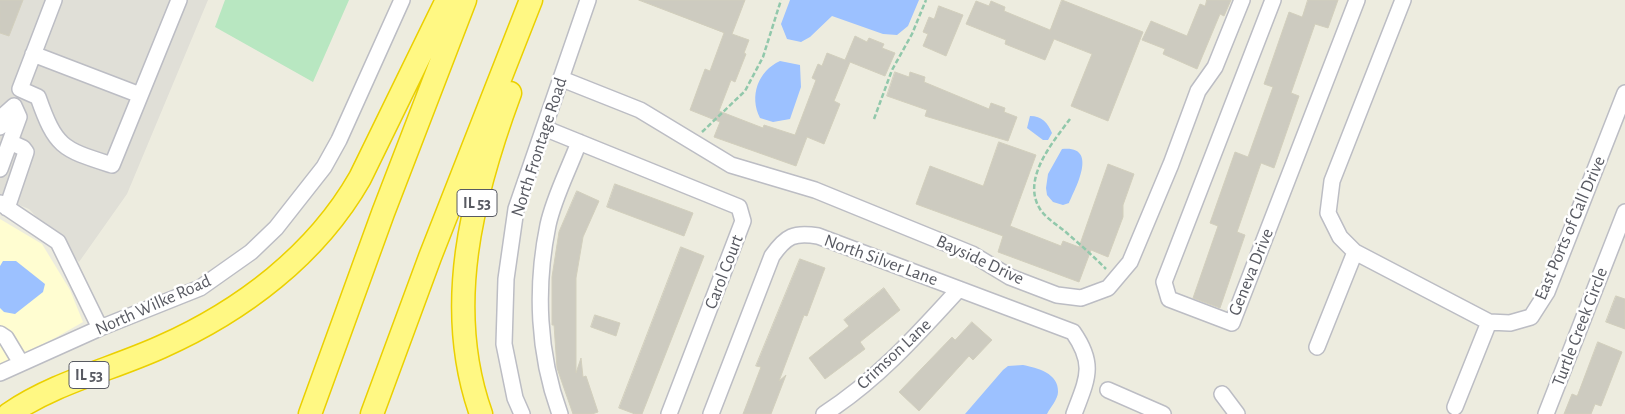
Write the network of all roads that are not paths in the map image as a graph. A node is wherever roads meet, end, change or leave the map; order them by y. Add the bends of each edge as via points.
1 (54, 0) edge
2 (179, 0) edge
3 (402, 0) edge
4 (447, 0) edge
5 (465, 0) edge
6 (531, 0) edge
7 (543, 0) edge
8 (588, 0) edge
9 (1242, 0) edge
10 (1273, 0) edge
11 (1357, 0) edge
12 (1403, 0) edge
13 (33, 54) junction
14 (562, 79) junction
15 (20, 89) junction
16 (1625, 93) edge
17 (140, 95) junction
18 (14, 106) junction
19 (0, 127) edge
20 (544, 128) junction
21 (10, 142) junction
22 (579, 142) junction
23 (0, 169) edge
24 (3, 205) edge
25 (1625, 212) edge
26 (1355, 252) junction
27 (959, 289) junction
28 (1489, 322) junction
29 (100, 328) junction
30 (0, 334) edge
31 (1317, 347) dead end
32 (21, 363) junction
33 (0, 373) edge
34 (1108, 390) dead end
35 (1222, 394) dead end
36 (1456, 407) dead end
37 (9, 414) edge
38 (310, 414) edge
39 (372, 414) edge
40 (480, 414) edge
41 (522, 414) edge
42 (560, 414) edge
43 (668, 414) edge
44 (712, 414) edge
45 (824, 414) edge
46 (1074, 414) edge
47 (1163, 414) edge
48 (1237, 414) edge
49 (1546, 414) edge

1 - 13 street
2 - 17 street
3 - 29 street, North Wilke Road via 339,140 324,167 276,228 251,252 200,288
4 - 37 highway, IL 53 via 360,178 349,198 314,243 287,268 209,323 161,347 60,385
5 - 38 highway via 382,213
6 - 39 highway
7 - 40 highway, IL 53 via 498,125 466,250 463,329 468,370
8 - 14 street, North Frontage Road
9 - 14 street, Bayside Drive via 1215,67 1198,91 1130,262 1108,288 1081,298 1057,295 1010,276 972,254 815,190 732,164 632,106
10 - 11 street, Geneva Drive via 1164,282 1169,299 1232,323
12 - 26 street, East Ports of Call Drive via 1332,180 1328,213 1340,237
13 - 15 street
13 - 17 street
14 - 20 street, North Frontage Road
15 - 17 street via 38,97 50,130 71,152 112,165
15 - 18 street
16 - 28 street, East Ports of Call Drive via 1547,292 1531,317 1510,323
18 - 19 street via 5,114
18 - 21 street via 19,117
20 - 22 street, Carol Court
20 - 41 street, North Frontage Road via 516,210 506,278 504,344 515,398
21 - 23 street
21 - 24 street via 26,152
22 - 42 street via 548,224 542,274 540,337
22 - 43 street, Carol Court via 739,207 743,221
24 - 29 street via 58,242
25 - 49 street, Turtle Creek Circle
26 - 28 street, East Ports of Call Drive
26 - 31 street
27 - 44 street, North Silver Lane via 818,236 802,234 783,241 772,256
27 - 45 street, Crimson Lane via 904,348
27 - 46 street, North Silver Lane via 1073,332 1085,349 1088,373
28 - 36 street
29 - 32 street, North Wilke Road
30 - 32 street via 6,338
32 - 33 street, North Wilke Road
34 - 47 street
35 - 48 street

